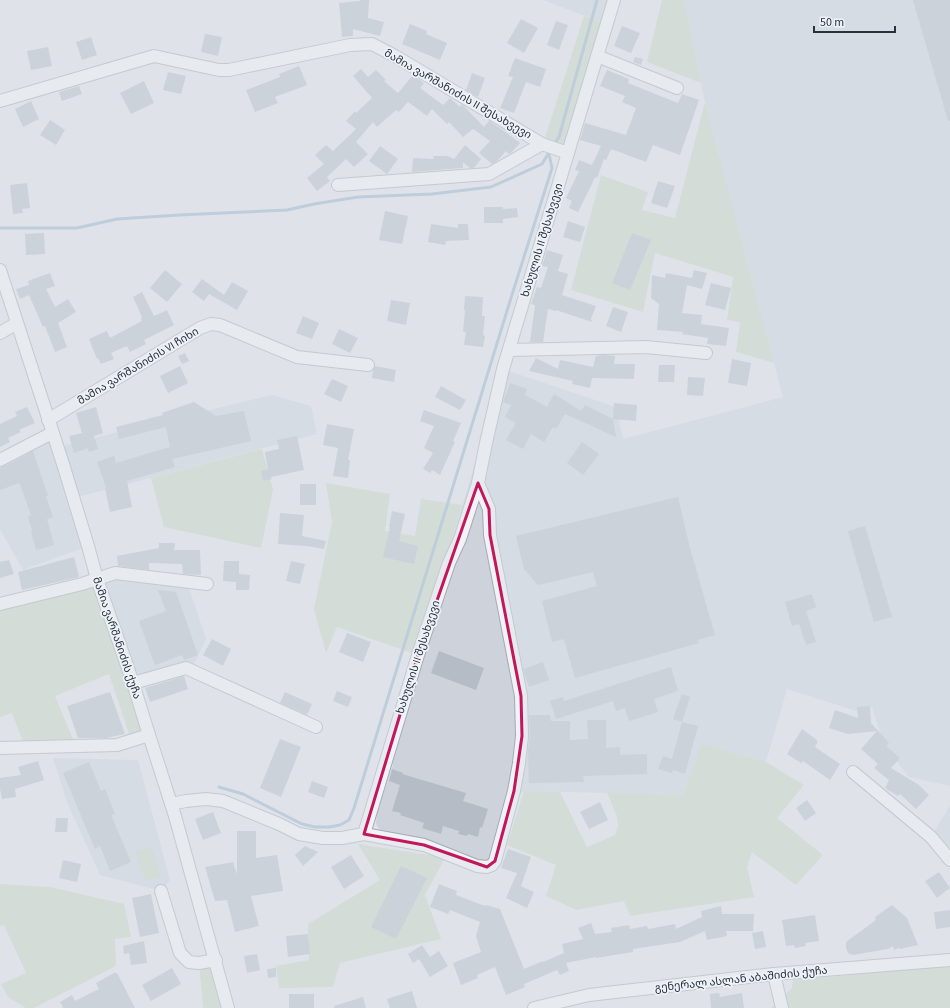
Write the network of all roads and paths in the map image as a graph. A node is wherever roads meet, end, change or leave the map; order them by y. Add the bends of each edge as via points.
1 (614, 0) edge
2 (597, 56) junction
3 (677, 88) dead end
4 (0, 101) edge
5 (543, 144) junction
6 (568, 153) junction
7 (338, 185) dead end
8 (0, 270) edge
9 (17, 323) junction
10 (0, 333) edge
11 (509, 350) junction
12 (706, 353) dead end
13 (368, 365) dead end
14 (48, 420) junction
15 (52, 433) junction
16 (0, 460) edge
17 (478, 483) junction
18 (97, 579) junction
19 (207, 584) dead end
20 (0, 604) edge
21 (133, 682) junction
22 (316, 727) dead end
23 (149, 735) junction
24 (0, 748) edge
25 (853, 772) dead end
26 (171, 804) junction
27 (364, 834) junction
28 (950, 860) edge
29 (161, 891) dead end
30 (216, 960) junction
31 (950, 960) edge
32 (774, 974) junction
33 (780, 1007) edge
34 (228, 1008) edge
35 (534, 1008) edge

1 - 2 street, ხახულის II შესახვევი
2 - 3 street
2 - 6 street, ხახულის II შესახვევი
4 - 5 street, მამია ვარშანიძის II შესახვევი via 154,56 229,70 350,45 372,44
5 - 6 street, მამია ვარშანიძის II შესახვევი
5 - 7 street via 489,174
6 - 11 street, ხახულის II შესახვევი
8 - 9 street, მამია ვარშანიძის ქუჩა
9 - 10 street
9 - 14 street, მამია ვარშანიძის ქუჩა
11 - 12 street via 646,347
11 - 17 street, ხახულის II შესახვევი
13 - 14 street, მამია ვარშანიძის VI ჩიხი via 297,357 220,325 211,324 200,328
14 - 15 street, მამია ვარშანიძის ქუჩა
15 - 16 street
15 - 18 street, მამია ვარშანიძის ქუჩა
17 - 27 street, ხახულის II შესახვევი via 418,655
17 - 27 street via 489,509 490,535 520,696 522,736 514,791 495,860 487,867 477,866 424,845
18 - 19 street via 115,573
18 - 20 street
18 - 21 street, მამია ვარშანიძის ქუჩა
21 - 22 street via 186,668
21 - 23 street, მამია ვარშანიძის ქუჩა
23 - 24 street via 116,745
23 - 26 street, მამია ვარშანიძის ქუჩა
25 - 28 street via 931,837
26 - 27 street via 186,800 223,801 299,834 323,838
26 - 30 street, მამია ვარშანიძის ქუჩა
29 - 30 street via 180,953 189,962
30 - 34 street, მამია ვარშანიძის ქუჩა
31 - 32 street, გენერალ ასლან აბაშიძის ქუჩა
32 - 33 street
32 - 35 street, გენერალ ასლან აბაშიძის ქუჩა via 589,995

